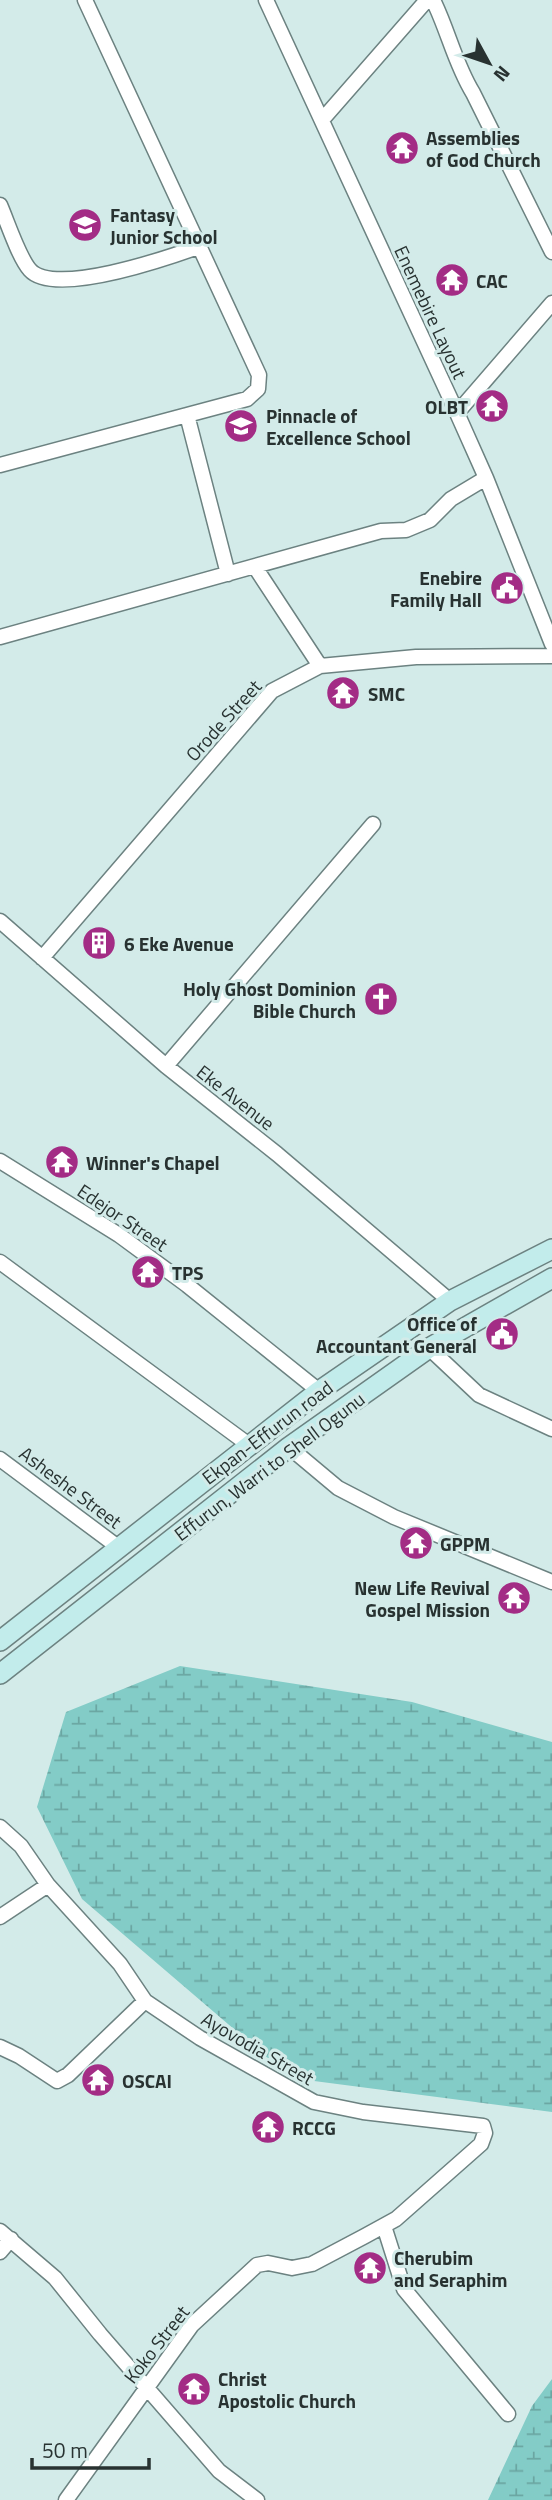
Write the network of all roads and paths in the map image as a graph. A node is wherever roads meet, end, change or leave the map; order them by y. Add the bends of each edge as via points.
1 (85, 0) edge
2 (265, 0) edge
3 (427, 0) edge
4 (433, 0) edge
5 (322, 120) junction
6 (0, 205) edge
7 (198, 247) junction
8 (552, 252) edge
9 (552, 303) edge
10 (457, 413) junction
11 (187, 415) junction
12 (0, 465) edge
13 (486, 478) junction
14 (255, 567) junction
15 (228, 574) junction
16 (0, 638) edge
17 (552, 644) edge
18 (552, 656) edge
19 (320, 666) junction
20 (373, 824) dead end
21 (0, 921) edge
22 (42, 958) junction
23 (166, 1066) junction
24 (0, 1161) edge
25 (552, 1248) edge
26 (0, 1262) edge
27 (552, 1278) edge
28 (450, 1301) junction
29 (429, 1348) junction
30 (319, 1391) junction
31 (552, 1429) edge
32 (249, 1445) junction
33 (289, 1447) junction
34 (0, 1459) edge
35 (118, 1546) junction
36 (552, 1582) edge
37 (0, 1641) edge
38 (0, 1674) edge
39 (0, 1827) edge
40 (48, 1885) junction
41 (0, 1917) edge
42 (145, 2001) junction
43 (0, 2047) edge
44 (384, 2225) junction
45 (6, 2235) edge
46 (0, 2252) edge
47 (146, 2387) junction
48 (508, 2414) dead end
49 (66, 2500) edge
50 (257, 2500) edge

1 - 7 street
2 - 5 street, Enemebire Layout
3 - 5 street
4 - 8 street via 461,73
5 - 10 street, Enemebire Layout
6 - 7 street via 30,270 58,281 143,266
7 - 11 street via 259,375 258,388 247,399
9 - 10 street
10 - 13 street, Enemebire Layout
11 - 12 street
11 - 15 street
13 - 14 street via 451,499 430,520 406,530 381,531
13 - 17 street, Enemebire Layout
14 - 15 street
14 - 19 street
15 - 16 street
18 - 19 street, Orode Street via 416,657
19 - 22 street, Orode Street via 272,691
20 - 23 street
21 - 22 street, Eke Avenue
22 - 23 street, Eke Avenue
23 - 28 street, Eke Avenue
24 - 30 street, Edejor Street via 119,1235
25 - 28 main road, Ekpan-Effurun road
26 - 32 street
27 - 29 main road, Effurun, Warri to Shell Ogunu
28 - 30 main road, Ekpan-Effurun road
29 - 31 street via 480,1395
29 - 33 main road, Effurun, Warri to Shell Ogunu
30 - 32 main road, Ekpan-Effurun road
32 - 35 main road, Ekpan-Effurun road
33 - 36 street via 338,1489
33 - 38 main road, Effurun, Warri to Shell Ogunu
34 - 35 street, Asheshe Street
35 - 37 main road, Ekpan-Effurun road
39 - 40 street, Ayovodia Street via 21,1846
40 - 41 street
40 - 42 street, Ayovodia Street via 120,1964
42 - 43 street via 57,2081
42 - 44 street, Ayovodia Street via 200,2038 314,2102 483,2126 481,2144
44 - 47 street, Koko Street via 312,2264 257,2266 192,2325
44 - 48 street via 404,2289
45 - 46 street
45 - 47 street via 55,2277
47 - 49 street, Koko Street
47 - 50 street via 219,2471

